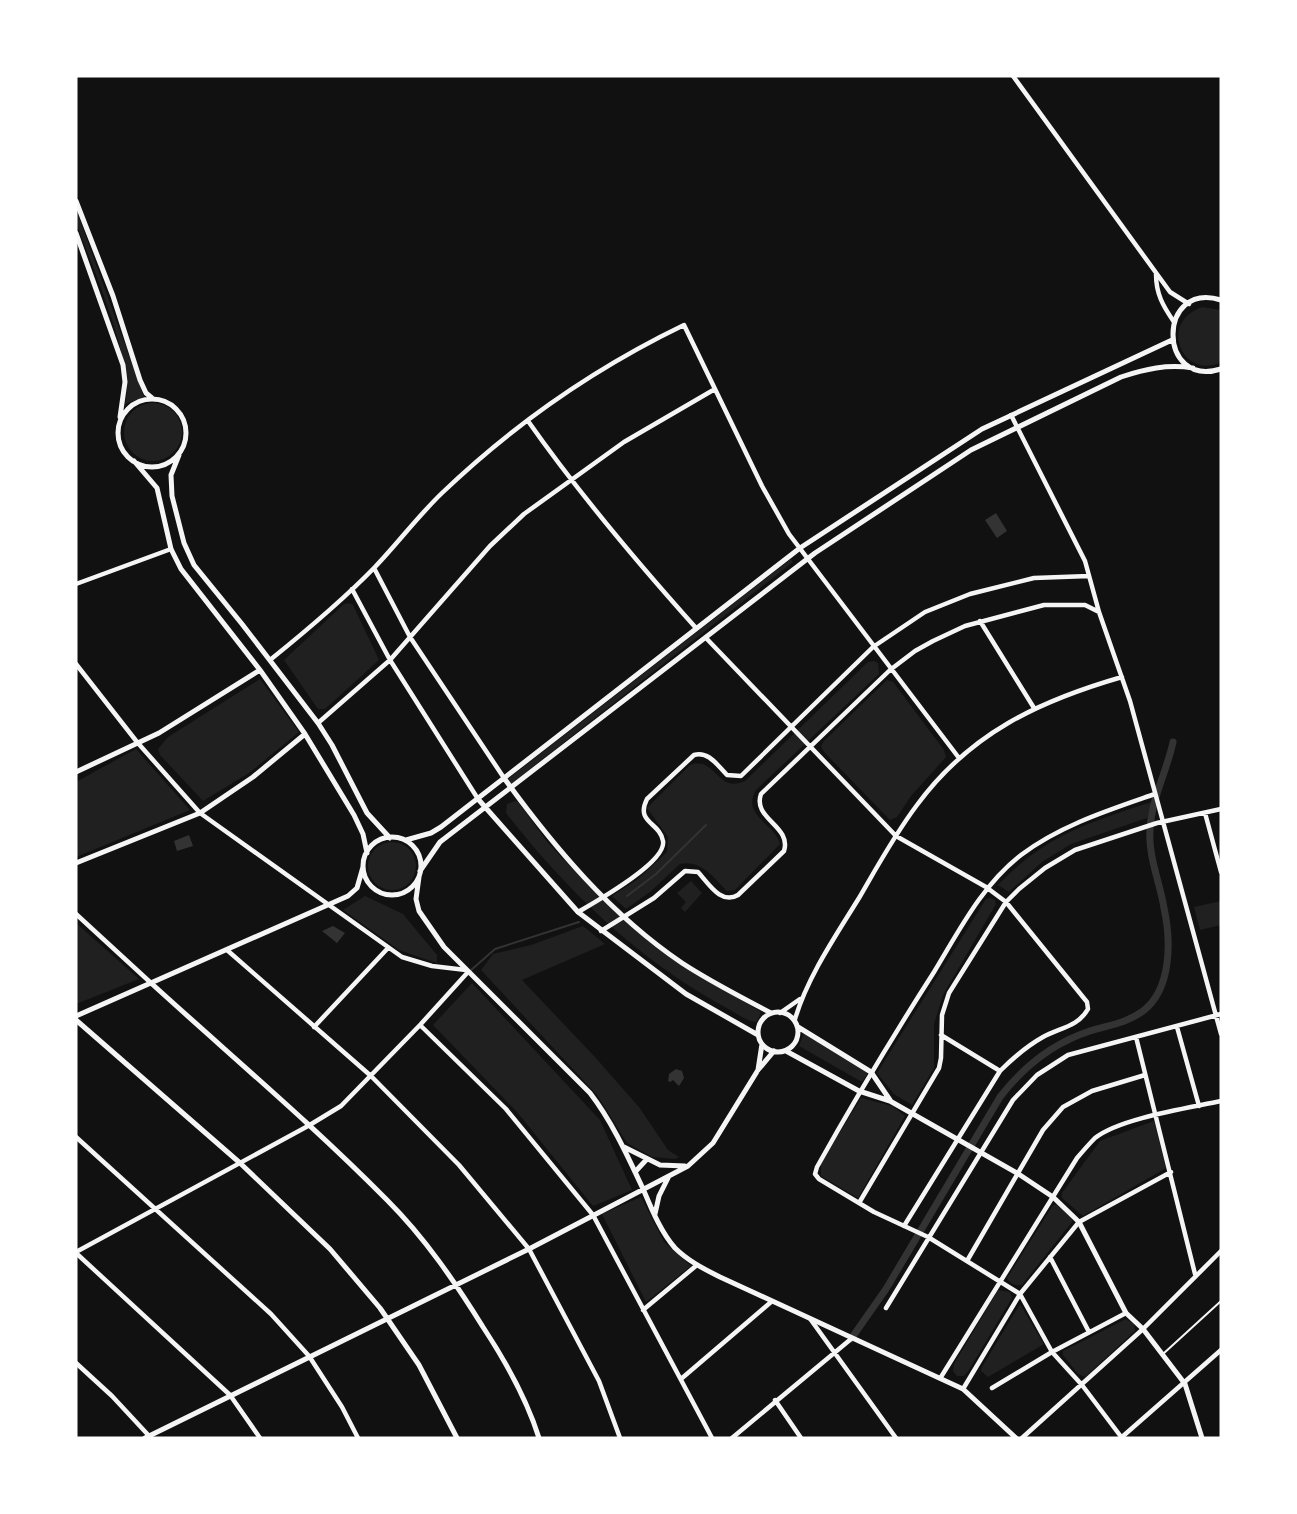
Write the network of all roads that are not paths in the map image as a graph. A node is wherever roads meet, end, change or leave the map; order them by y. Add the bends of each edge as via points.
1 (1014, 76) edge
2 (76, 201) edge
3 (76, 233) edge
4 (1156, 272) junction
5 (1221, 300) edge
6 (1189, 304) junction
7 (1174, 322) junction
8 (1172, 340) junction
9 (1193, 368) junction
10 (1221, 369) edge
11 (715, 389) junction
12 (152, 398) junction
13 (1011, 415) junction
14 (528, 421) junction
15 (119, 422) junction
16 (1017, 426) junction
17 (179, 455) junction
18 (134, 461) junction
19 (569, 480) junction
20 (800, 548) junction
21 (171, 549) junction
22 (808, 558) junction
23 (374, 568) junction
24 (1089, 576) junction
25 (76, 584) edge
26 (352, 589) junction
27 (1099, 612) junction
28 (980, 621) junction
29 (696, 628) junction
30 (410, 638) junction
31 (706, 638) junction
32 (873, 647) junction
33 (270, 660) junction
34 (390, 660) junction
35 (76, 664) edge
36 (260, 670) junction
37 (890, 670) junction
38 (1122, 677) junction
39 (1034, 708) junction
40 (318, 723) junction
41 (791, 726) junction
42 (305, 734) junction
43 (137, 742) junction
44 (811, 747) junction
45 (959, 758) junction
46 (76, 772) edge
47 (504, 778) junction
48 (511, 789) junction
49 (1155, 796) junction
50 (478, 799) junction
51 (486, 808) junction
52 (1221, 809) edge
53 (200, 812) junction
54 (1205, 812) junction
55 (1163, 821) junction
56 (896, 836) junction
57 (390, 838) junction
58 (406, 840) junction
59 (367, 853) junction
60 (76, 863) edge
61 (363, 867) junction
62 (420, 871) junction
63 (1221, 872) edge
64 (418, 877) junction
65 (986, 887) junction
66 (604, 897) junction
67 (1006, 902) junction
68 (331, 905) junction
69 (578, 912) junction
70 (76, 914) edge
71 (623, 917) junction
72 (601, 931) junction
73 (388, 948) junction
74 (227, 950) junction
75 (467, 971) junction
76 (150, 982) junction
77 (801, 998) junction
78 (771, 1013) junction
79 (780, 1013) junction
80 (1218, 1014) edge
81 (76, 1016) edge
82 (795, 1019) junction
83 (76, 1020) edge
84 (420, 1025) junction
85 (1177, 1026) junction
86 (314, 1027) junction
87 (798, 1027) junction
88 (1221, 1034) edge
89 (758, 1035) junction
90 (941, 1035) junction
91 (1136, 1037) junction
92 (762, 1044) junction
93 (774, 1051) junction
94 (786, 1051) junction
95 (758, 1070) junction
96 (1000, 1071) junction
97 (871, 1072) junction
98 (371, 1076) junction
99 (1145, 1076) junction
100 (859, 1091) junction
101 (890, 1101) junction
102 (1221, 1101) edge
103 (1199, 1106) junction
104 (912, 1114) junction
105 (1157, 1115) junction
106 (308, 1126) junction
107 (76, 1137) edge
108 (961, 1141) junction
109 (624, 1147) junction
110 (978, 1150) junction
111 (647, 1159) junction
112 (240, 1163) junction
113 (688, 1166) junction
114 (635, 1172) junction
115 (1171, 1172) junction
116 (1017, 1173) junction
117 (668, 1177) junction
118 (644, 1191) junction
119 (1054, 1197) junction
120 (859, 1203) junction
121 (153, 1210) junction
122 (593, 1215) junction
123 (654, 1215) junction
124 (1079, 1222) junction
125 (904, 1226) junction
126 (928, 1237) junction
127 (529, 1249) junction
128 (1221, 1251) edge
129 (76, 1252) edge
130 (1050, 1257) junction
131 (967, 1261) junction
132 (697, 1265) junction
133 (1196, 1274) junction
134 (1001, 1281) junction
135 (456, 1284) junction
136 (1020, 1294) junction
137 (1221, 1301) edge
138 (771, 1302) junction
139 (886, 1308) dead end
140 (643, 1310) junction
141 (1126, 1313) junction
142 (386, 1318) junction
143 (811, 1320) junction
144 (1143, 1329) junction
145 (1089, 1332) junction
146 (852, 1339) junction
147 (1221, 1350) edge
148 (1052, 1352) junction
149 (834, 1353) junction
150 (1163, 1354) junction
151 (309, 1356) junction
152 (76, 1363) edge
153 (941, 1377) junction
154 (681, 1379) junction
155 (1185, 1384) junction
156 (1082, 1385) junction
157 (992, 1388) dead end
158 (963, 1389) junction
159 (230, 1395) junction
160 (775, 1400) junction
161 (148, 1437) edge
162 (1122, 1437) edge
163 (260, 1438) edge
164 (358, 1438) edge
165 (457, 1438) edge
166 (539, 1438) edge
167 (620, 1438) edge
168 (712, 1438) edge
169 (732, 1438) edge
170 (801, 1438) edge
171 (896, 1438) edge
172 (1016, 1438) edge
173 (1022, 1438) edge
174 (1202, 1438) edge

1 - 4 street
2 - 12 street via 113,296 140,380
3 - 15 street via 123,365 125,382
4 - 6 street via 1174,296
4 - 7 street via 1158,294
5 - 6 street via 1206,298
6 - 7 street
7 - 8 street
8 - 9 street via 1179,356
8 - 13 street
9 - 10 street via 1205,371
9 - 16 street via 1164,367 1129,375
11 - 14 street via 684,325 616,361
11 - 19 street via 624,442
11 - 20 street via 762,486
12 - 15 street via 142,399 129,407
12 - 17 street via 171,406 184,424 187,434
13 - 16 street
13 - 20 street via 956,444
14 - 19 street
14 - 23 street via 440,495
15 - 18 street via 119,442
16 - 22 street via 913,486
16 - 24 street via 1085,561
17 - 18 street via 156,467
17 - 33 street via 171,475 172,496 184,544 194,565
18 - 21 street via 157,488
19 - 29 street
19 - 30 street via 524,514 490,546
20 - 22 street
20 - 29 street
21 - 25 street
21 - 36 street via 181,569
22 - 31 street
22 - 32 street
23 - 26 street
23 - 30 street
24 - 27 street
24 - 32 street via 1034,578 970,594 925,612
26 - 33 street
26 - 34 street
27 - 28 street via 1090,606 1044,604
27 - 38 street
28 - 37 street via 933,641
28 - 39 street
29 - 47 street
30 - 34 street
30 - 47 street
31 - 41 street
31 - 48 street
32 - 37 street
32 - 41 street
33 - 40 street
34 - 40 street
34 - 50 street
35 - 43 street
36 - 42 street
36 - 43 street via 159,733
37 - 44 street
37 - 45 street
38 - 39 street
38 - 49 street
39 - 45 street via 1005,723
40 - 57 street via 367,813
41 - 44 street
41 - 66 street via 741,776 726,775 708,756 694,755 647,799 643,807 644,816 662,836 662,850 633,878
42 - 53 street via 253,777
42 - 59 street via 354,815
43 - 46 street
43 - 53 street
44 - 56 street
44 - 71 street via 761,794 759,808 785,837 786,844 784,851 738,895 722,898 698,872 685,871 654,898
45 - 56 street via 934,784
47 - 48 street
47 - 50 street
48 - 51 street
48 - 66 street via 546,834
49 - 55 street
49 - 65 street via 1102,812 1050,835 1020,855
50 - 51 street
50 - 58 street via 431,833
51 - 62 street via 440,842
51 - 69 street
52 - 54 street
53 - 60 street
53 - 68 street
54 - 55 street
54 - 63 street
55 - 67 street via 1075,850 1045,868
55 - 80 street
56 - 65 street
56 - 77 street
57 - 58 street
57 - 59 street via 380,840
58 - 62 street via 416,850
59 - 61 street
61 - 64 street via 371,886 390,895 404,892 415,884
61 - 68 street via 357,888
62 - 64 street
64 - 75 street via 416,899 419,911 444,947
65 - 67 street
65 - 97 street
66 - 69 street
66 - 71 street
67 - 90 street via 949,993 942,1015
67 - 96 street via 1081,993 1088,1009 1078,1022 1044,1037
68 - 73 street
68 - 74 street
69 - 72 street
70 - 76 street
71 - 72 street
71 - 78 street via 694,971
72 - 89 street via 686,994
73 - 75 street via 415,962
73 - 86 street
74 - 76 street
74 - 86 street
75 - 84 street
75 - 109 street via 590,1093
76 - 81 street
76 - 106 street
77 - 79 street
77 - 82 street
78 - 79 street
78 - 89 street via 763,1019
79 - 82 street
80 - 85 street
80 - 88 street
82 - 87 street
83 - 112 street
84 - 98 street
84 - 122 street via 506,1109
85 - 91 street
85 - 103 street
86 - 98 street
87 - 94 street via 796,1041
87 - 97 street
89 - 92 street
90 - 96 street
90 - 104 street via 939,1068
91 - 99 street
91 - 110 street via 1068,1055 1037,1075 1013,1100
92 - 93 street
92 - 95 street
93 - 94 street
93 - 95 street
94 - 100 street
95 - 113 street via 717,1138
96 - 108 street
97 - 100 street
97 - 101 street
98 - 106 street via 340,1106
98 - 127 street via 459,1166
99 - 105 street
99 - 116 street via 1092,1091 1063,1107 1043,1130
100 - 101 street
100 - 120 street via 815,1174
101 - 104 street
102 - 103 street
103 - 105 street
104 - 108 street
104 - 120 street
105 - 115 street
105 - 119 street via 1096,1137 1077,1158
106 - 112 street
106 - 135 street via 388,1201
107 - 121 street
108 - 110 street
108 - 125 street
109 - 111 street
109 - 114 street
110 - 116 street
110 - 126 street
111 - 113 street via 668,1167
111 - 114 street
112 - 121 street
112 - 142 street via 330,1249
113 - 117 street
114 - 118 street
115 - 124 street
115 - 133 street
116 - 119 street
116 - 131 street
117 - 118 street
117 - 123 street
118 - 122 street
118 - 123 street
119 - 124 street
119 - 134 street
120 - 125 street
121 - 129 street
121 - 151 street via 271,1314
122 - 127 street
122 - 140 street
123 - 132 street via 674,1247
124 - 130 street
124 - 141 street
125 - 126 street
126 - 131 street
126 - 139 street
127 - 135 street
127 - 167 street via 599,1381
128 - 133 street
129 - 159 street
130 - 136 street
130 - 145 street
131 - 134 street
132 - 138 street
132 - 140 street
133 - 144 street
134 - 136 street
134 - 153 street
135 - 142 street
135 - 166 street via 507,1364 529,1406
136 - 148 street
136 - 158 street
137 - 150 lane
138 - 143 street
138 - 154 street
140 - 154 street
141 - 144 street
141 - 145 street
142 - 151 street
142 - 165 street via 419,1365
143 - 146 street
143 - 149 street
144 - 150 street
144 - 156 street
145 - 148 street
146 - 149 street
146 - 153 street
147 - 155 street
148 - 156 street
148 - 157 street
149 - 160 street
149 - 171 street
150 - 155 street
151 - 159 street
151 - 164 street
152 - 161 street via 112,1396
153 - 158 street
154 - 168 street
155 - 162 street
155 - 174 street
156 - 162 street
156 - 173 street
158 - 172 street
159 - 161 street
159 - 163 street
160 - 169 street
160 - 170 street

